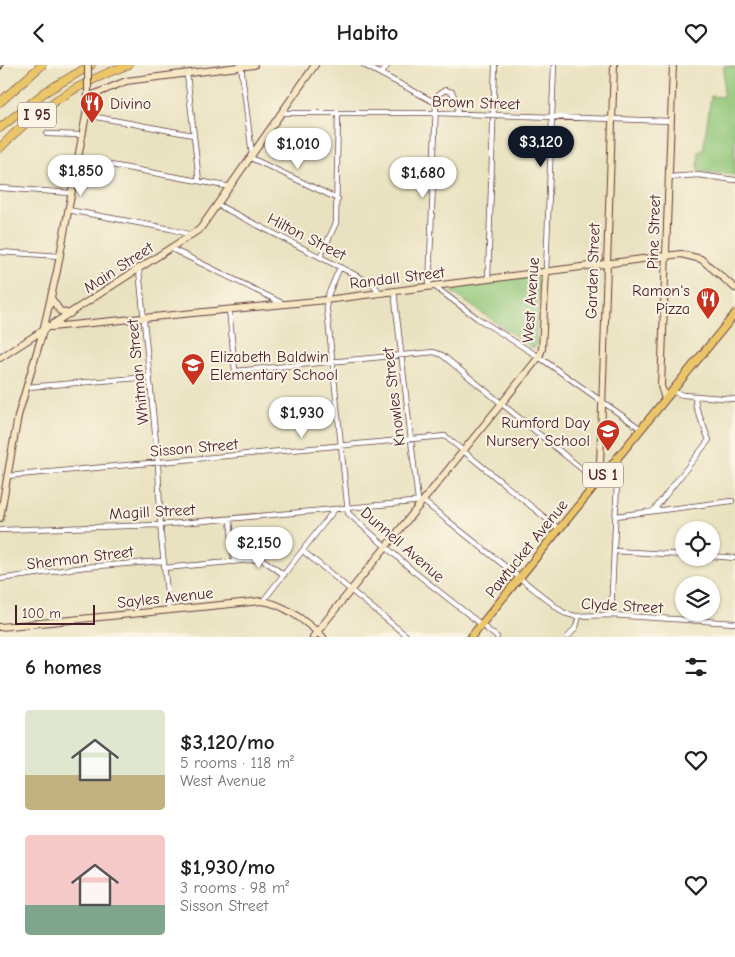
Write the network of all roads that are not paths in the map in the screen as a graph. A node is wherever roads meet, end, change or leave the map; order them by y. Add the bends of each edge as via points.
1 (42, 65) edge
2 (88, 65) edge
3 (92, 65) edge
4 (128, 65) edge
5 (254, 65) edge
6 (314, 65) edge
7 (364, 65) edge
8 (388, 65) edge
9 (495, 65) edge
10 (554, 65) edge
11 (614, 65) edge
12 (673, 65) edge
13 (241, 66) edge
14 (187, 74) junction
15 (381, 74) junction
16 (88, 95) junction
17 (435, 101) junction
18 (0, 102) edge
19 (281, 113) junction
20 (338, 113) junction
21 (436, 113) junction
22 (458, 114) junction
23 (86, 115) junction
24 (493, 115) junction
25 (552, 117) junction
26 (611, 118) junction
27 (671, 121) junction
28 (0, 128) edge
29 (47, 134) dead end
30 (82, 135) junction
31 (193, 135) junction
32 (250, 140) junction
33 (259, 145) junction
34 (0, 148) edge
35 (251, 157) junction
36 (78, 159) junction
37 (668, 177) junction
38 (735, 180) edge
39 (199, 181) junction
40 (230, 187) junction
41 (0, 188) edge
42 (71, 193) junction
43 (338, 199) junction
44 (218, 205) junction
45 (68, 210) junction
46 (192, 236) junction
47 (172, 249) junction
48 (0, 252) edge
49 (666, 255) junction
50 (60, 256) junction
51 (320, 257) junction
52 (606, 263) junction
53 (340, 267) junction
54 (139, 270) junction
55 (546, 271) junction
56 (488, 279) junction
57 (724, 279) junction
58 (735, 282) edge
59 (432, 286) junction
60 (735, 288) edge
61 (394, 291) junction
62 (380, 293) junction
63 (51, 298) junction
64 (326, 300) junction
65 (284, 304) junction
66 (229, 309) junction
67 (735, 313) edge
68 (70, 314) junction
69 (144, 318) junction
70 (51, 327) junction
71 (43, 331) junction
72 (21, 345) junction
73 (38, 348) junction
74 (400, 354) junction
75 (539, 357) junction
76 (0, 358) edge
77 (333, 362) junction
78 (150, 377) junction
79 (27, 387) junction
80 (671, 391) junction
81 (695, 396) junction
82 (665, 399) junction
83 (735, 399) edge
84 (602, 401) junction
85 (502, 406) junction
86 (641, 429) junction
87 (410, 438) junction
88 (340, 445) junction
89 (464, 451) junction
90 (618, 457) junction
91 (158, 463) junction
92 (601, 477) junction
93 (4, 480) edge
94 (617, 483) junction
95 (420, 501) junction
96 (732, 501) dead end
97 (346, 508) junction
98 (335, 509) junction
99 (653, 511) junction
100 (616, 516) junction
101 (0, 518) edge
102 (230, 519) junction
103 (161, 525) junction
104 (559, 529) junction
105 (0, 530) edge
106 (386, 547) junction
107 (303, 551) junction
108 (614, 551) junction
109 (675, 554) edge
110 (720, 556) edge
111 (735, 557) edge
112 (164, 561) junction
113 (234, 561) junction
114 (164, 569) junction
115 (284, 575) junction
116 (520, 578) junction
117 (0, 579) edge
118 (351, 590) junction
119 (263, 601) junction
120 (169, 611) junction
121 (611, 615) junction
122 (578, 616) junction
123 (735, 623) edge
124 (481, 625) junction
125 (0, 627) edge
126 (315, 634) edge
127 (323, 637) edge
128 (408, 637) edge
129 (471, 637) edge
130 (497, 637) edge
131 (568, 637) edge

1 - 18 highway
2 - 16 main road, bridge
3 - 28 highway, I 95 via 45,92
4 - 34 highway, I 95 via 55,102
5 - 13 main road
6 - 19 main road, Main Street
7 - 15 street
8 - 15 street
9 - 24 street
10 - 25 street, West Avenue
11 - 26 main road, Garden Street
12 - 27 main road, Pine Street
13 - 14 main road
13 - 32 street
14 - 16 main road via 126,81
14 - 31 street
15 - 17 street
16 - 23 main road
17 - 21 street
17 - 22 street via 444,90 452,92
19 - 20 street, Brown Street
19 - 33 main road, Main Street
20 - 21 street, Brown Street
20 - 43 street
21 - 22 street, Brown Street
21 - 59 street
22 - 24 street, Brown Street
23 - 30 main road
23 - 31 street
24 - 25 street, Brown Street
24 - 56 street
25 - 26 street, Brown Street
25 - 55 street, West Avenue
26 - 27 street, Brown Street
26 - 52 main road, Garden Street
27 - 37 main road, Pine Street
29 - 30 street
30 - 36 main road
31 - 39 street
32 - 33 street
32 - 35 street
33 - 35 main road, Main Street
35 - 40 main road, Main Street
35 - 43 street
36 - 39 street
36 - 42 main road
37 - 38 street via 698,175
37 - 49 main road, Pine Street
39 - 40 street
40 - 44 main road, Main Street
41 - 42 street
42 - 45 main road
43 - 51 street via 336,223
44 - 46 main road, Main Street
44 - 51 street, Hilton Street
45 - 46 street via 171,229
45 - 50 main road
46 - 47 main road, Main Street
47 - 54 main road, Main Street
47 - 65 street
48 - 50 street
49 - 52 main road, Randall Street
49 - 57 main road, Randall Street via 697,257
49 - 82 main road, Pine Street via 661,386
50 - 63 main road
51 - 53 street, Hilton Street
52 - 55 main road, Randall Street
52 - 84 main road, Garden Street
53 - 62 street, Hilton Street via 373,284
53 - 64 street, Dunnell Avenue
54 - 68 main road, Main Street
54 - 69 street, Whitman Street
55 - 56 main road, Randall Street
55 - 75 main road, West Avenue
56 - 59 main road, Randall Street
57 - 58 main road
57 - 60 main road, Randall Street
59 - 61 main road, Randall Street
59 - 75 street
61 - 62 main road, Randall Street
61 - 74 street, Knowles Street
62 - 64 main road, Randall Street
63 - 68 main road via 60,311
63 - 71 main road
64 - 65 main road, Randall Street
64 - 77 street, Dunnell Avenue
65 - 66 main road, Randall Street
66 - 69 main road, Randall Street
66 - 77 street via 235,371
67 - 80 main road, Pawtucket Avenue / US 1
68 - 70 main road, Main Street
69 - 70 main road, Randall Street
69 - 78 street, Whitman Street
70 - 71 main road, Main Street
71 - 72 main road, Main Street
71 - 73 main road
72 - 73 main road
72 - 76 main road, Main Street
73 - 79 main road
74 - 77 street
74 - 85 street via 434,352 442,355
74 - 87 street, Knowles Street
75 - 84 street
75 - 85 main road, West Avenue
77 - 88 street, Dunnell Avenue
78 - 79 street
78 - 91 street, Whitman Street
79 - 93 main road
80 - 81 street
80 - 82 main road, Pawtucket Avenue / US 1
81 - 83 street
81 - 99 street via 709,440
82 - 86 main road, Pawtucket Avenue / US 1
84 - 86 street
84 - 92 main road, Garden Street
85 - 89 main road, West Avenue
85 - 92 street via 588,474
86 - 90 main road, Pawtucket Avenue / US 1
87 - 88 street, Sisson Street
87 - 89 street, Sisson Street via 445,436
87 - 95 street, Knowles Street
88 - 91 street, Sisson Street
88 - 97 street, Dunnell Avenue
89 - 95 main road, West Avenue
89 - 104 street, Sisson Street
90 - 92 main road, Pawtucket Avenue / US 1
90 - 94 street
91 - 93 street, Sisson Street
91 - 103 street, Whitman Street
92 - 94 street
92 - 104 main road, Pawtucket Avenue / US 1
93 - 101 main road
94 - 100 street
95 - 97 street
95 - 106 main road, West Avenue
95 - 116 street
96 - 99 street
97 - 98 street, Magill Street
97 - 106 street, Dunnell Avenue via 353,519
98 - 102 street, Magill Street
98 - 107 street
99 - 100 street
100 - 108 street
102 - 103 street, Magill Street
102 - 113 street
103 - 105 street, Magill Street
103 - 112 street, Whitman Street
104 - 116 main road, Pawtucket Avenue / US 1
106 - 118 main road, West Avenue
106 - 124 street, Dunnell Avenue
107 - 115 street
107 - 118 street
108 - 109 street
108 - 121 street
110 - 111 street
112 - 114 street, Whitman Street
112 - 117 street, Sherman Street via 85,567
113 - 114 street
113 - 115 street via 262,559
114 - 120 street
115 - 119 street
116 - 122 street, Clyde Street via 564,613
116 - 124 main road, Pawtucket Avenue / US 1
118 - 126 main road, West Avenue
118 - 128 street
119 - 120 main road, Sayles Avenue
119 - 126 main road, Sayles Avenue via 284,608
120 - 125 main road, Sayles Avenue
121 - 122 street, Clyde Street
121 - 123 street, Clyde Street
122 - 131 street via 576,627
124 - 129 main road, Pawtucket Avenue / US 1
124 - 130 street, Dunnell Avenue
126 - 127 main road, Sayles Avenue

